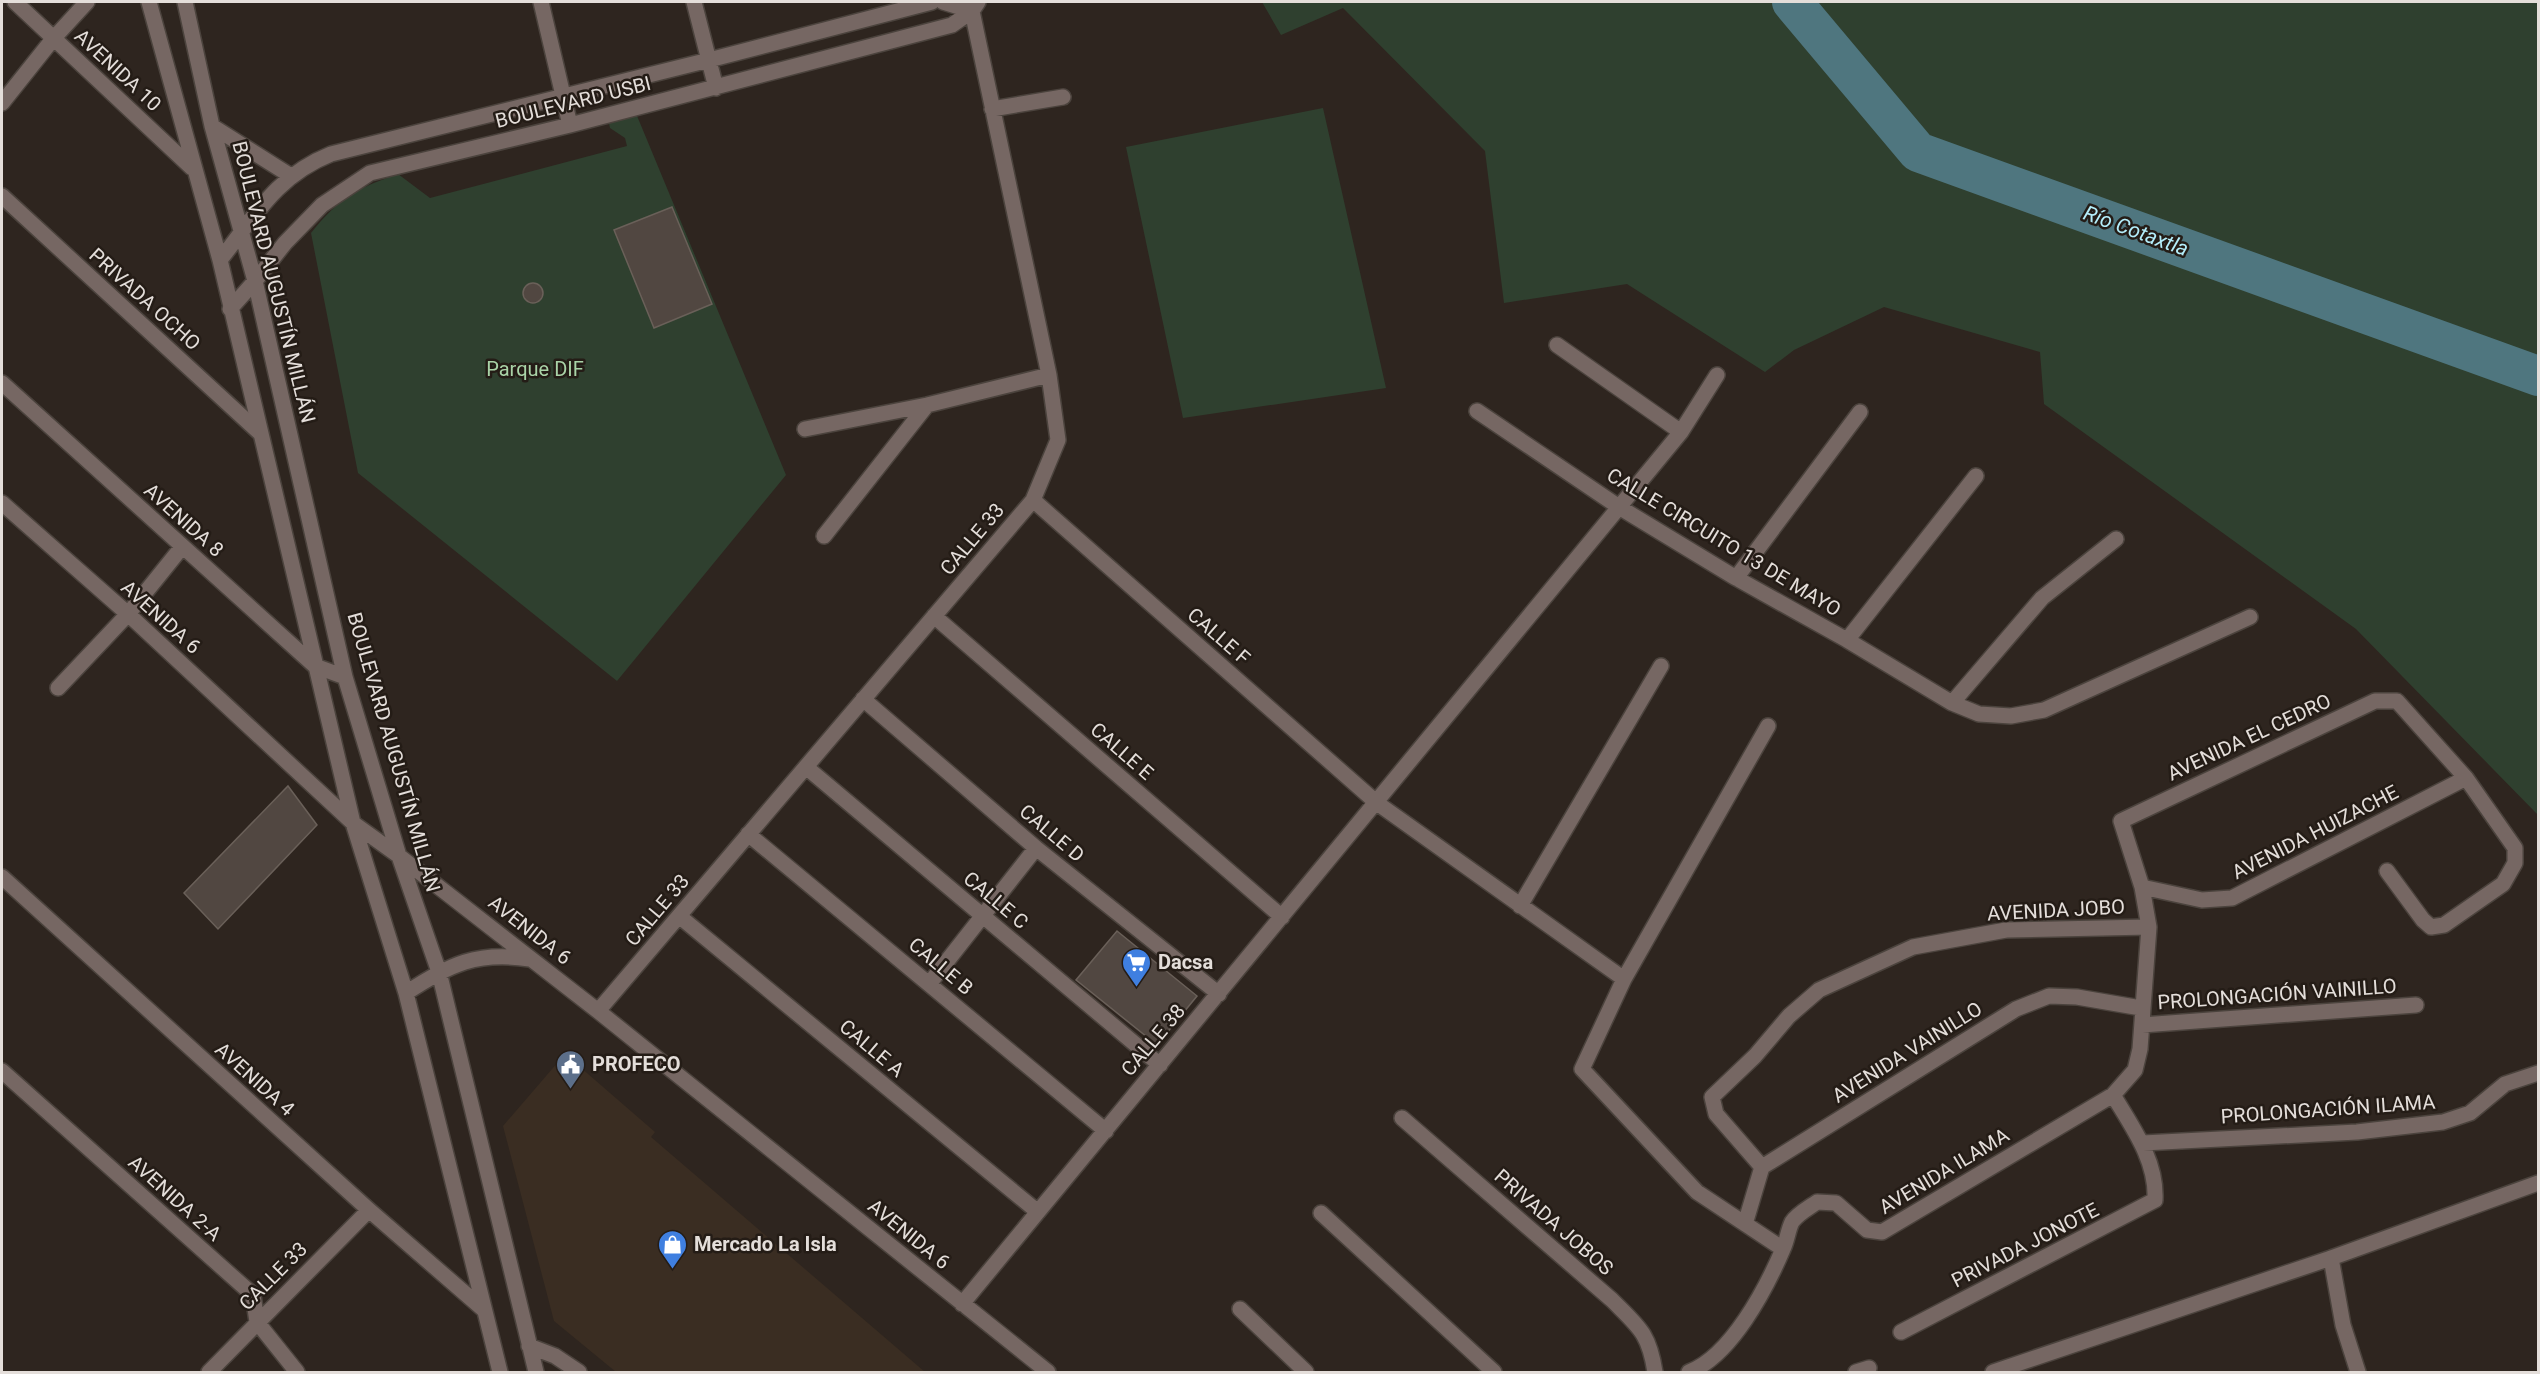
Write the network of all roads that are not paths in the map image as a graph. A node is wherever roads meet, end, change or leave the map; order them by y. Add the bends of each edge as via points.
1 (15, 2) edge
2 (87, 2) edge
3 (149, 2) edge
4 (185, 2) edge
5 (541, 2) edge
6 (694, 2) edge
7 (932, 2) edge
8 (943, 2) edge
9 (975, 6) edge
10 (53, 39) junction
11 (709, 60) junction
12 (716, 88) junction
13 (562, 96) junction
14 (1063, 97) dead end
15 (2, 103) edge
16 (992, 109) junction
17 (570, 125) junction
18 (212, 126) junction
19 (194, 169) junction
20 (291, 176) junction
21 (2, 196) edge
22 (242, 232) junction
23 (220, 260) junction
24 (255, 281) junction
25 (230, 309) junction
26 (1557, 345) dead end
27 (1049, 375) junction
28 (1717, 375) dead end
29 (2, 383) edge
30 (927, 405) junction
31 (1477, 411) dead end
32 (1860, 412) dead end
33 (806, 429) dead end
34 (1681, 432) junction
35 (260, 433) junction
36 (1976, 476) dead end
37 (1033, 500) junction
38 (2, 503) edge
39 (1619, 507) junction
40 (824, 536) dead end
41 (2116, 539) dead end
42 (182, 547) junction
43 (1736, 578) junction
44 (128, 614) junction
45 (934, 616) junction
46 (2250, 617) dead end
47 (1847, 640) junction
48 (315, 666) junction
49 (1661, 666) dead end
50 (345, 677) junction
51 (58, 688) dead end
52 (863, 699) junction
53 (1952, 703) junction
54 (1768, 726) dead end
55 (806, 766) junction
56 (2466, 778) junction
57 (1377, 803) junction
58 (2121, 821) joint
59 (353, 823) junction
60 (748, 834) junction
61 (1036, 848) junction
62 (399, 856) junction
63 (2387, 871) dead end
64 (2, 878) edge
65 (2142, 887) junction
66 (1520, 906) junction
67 (679, 916) junction
68 (982, 916) junction
69 (1282, 917) junction
70 (2149, 927) junction
71 (533, 960) junction
72 (439, 972) junction
73 (1624, 978) junction
74 (929, 984) junction
75 (406, 993) junction
76 (1219, 994) junction
77 (2416, 1005) dead end
78 (2141, 1008) junction
79 (598, 1011) junction
80 (2142, 1025) junction
81 (1160, 1065) junction
82 (2, 1071) edge
83 (2538, 1072) edge
84 (2113, 1095) junction
85 (1402, 1118) dead end
86 (1106, 1131) junction
87 (2143, 1143) junction
88 (1762, 1167) junction
89 (2538, 1183) edge
90 (369, 1210) junction
91 (1038, 1212) junction
92 (1321, 1213) dead end
93 (1745, 1224) junction
94 (1784, 1249) junction
95 (2331, 1258) junction
96 (962, 1304) junction
97 (483, 1309) junction
98 (1239, 1309) dead end
99 (257, 1322) junction
100 (1901, 1332) dead end
101 (529, 1346) junction
102 (2353, 1371) edge
103 (209, 1372) edge
104 (297, 1372) edge
105 (500, 1372) edge
106 (536, 1372) edge
107 (579, 1372) edge
108 (1048, 1372) edge
109 (1306, 1372) edge
110 (1494, 1372) edge
111 (1655, 1372) edge
112 (1689, 1372) edge
113 (1993, 1372) edge

1 - 10 street, AVENIDA 10
2 - 10 street
3 - 19 street
4 - 18 street, BOULEVARD AUGUSTÍN MILLÁN
5 - 13 street
6 - 11 street
7 - 11 street, BOULEVARD USBI
8 - 9 street
9 - 12 street, BOULEVARD USBI via 952,25
9 - 16 street, CALLE 33
10 - 15 street
10 - 19 street, AVENIDA 10
11 - 12 street
11 - 13 street, BOULEVARD USBI
12 - 17 street, BOULEVARD USBI
13 - 17 street
13 - 20 street, BOULEVARD USBI via 339,152 307,164
14 - 16 street
16 - 27 street, CALLE 33
17 - 24 street, BOULEVARD USBI via 370,174 322,205
18 - 20 street
18 - 22 street, BOULEVARD AUGUSTÍN MILLÁN
19 - 23 street
20 - 22 street, BOULEVARD USBI via 262,203
21 - 35 street, PRIVADA OCHO
22 - 23 street, BOULEVARD USBI
22 - 24 street, BOULEVARD AUGUSTÍN MILLÁN
23 - 25 street
24 - 25 street, BOULEVARD USBI
24 - 50 street, BOULEVARD AUGUSTÍN MILLÁN
25 - 35 street
26 - 34 street
27 - 30 street
27 - 37 street, CALLE 33 via 1058,440
28 - 34 street, CALLE 38
29 - 42 street, AVENIDA 8
30 - 33 street
30 - 40 street
31 - 39 street, CALLE CIRCUITO 13 DE MAYO
32 - 43 street
34 - 39 street, CALLE 38
35 - 48 street
36 - 47 street
37 - 45 street, CALLE 33
37 - 57 street, CALLE F
38 - 44 street, AVENIDA 6
39 - 43 street, CALLE CIRCUITO 13 DE MAYO
39 - 57 street, CALLE 38
41 - 53 street via 2042,597
42 - 44 street
42 - 48 street, AVENIDA 8
43 - 47 street, CALLE CIRCUITO 13 DE MAYO
44 - 51 street
44 - 59 street, AVENIDA 6
45 - 52 street, CALLE 33
45 - 69 street, CALLE E
46 - 53 street, CALLE CIRCUITO 13 DE MAYO via 2044,710 2011,716 1979,714
47 - 53 street, CALLE CIRCUITO 13 DE MAYO
48 - 50 street, AVENIDA 8
48 - 59 street
49 - 66 street
50 - 62 street, BOULEVARD AUGUSTÍN MILLÁN
52 - 55 street, CALLE 33
52 - 61 street, CALLE D
54 - 73 street
55 - 60 street, CALLE 33
55 - 68 street, CALLE C
56 - 58 street, AVENIDA EL CEDRO via 2397,701 2374,702
56 - 63 street via 2515,848 2515,863 2503,884 2444,925 2431,927
56 - 65 street, AVENIDA HUIZACHE via 2232,898 2202,900
57 - 66 street, CALLE F
57 - 69 street, CALLE 38
58 - 65 street, AVENIDA ILAMA
59 - 62 street, AVENIDA 6
59 - 75 street
60 - 67 street, CALLE 33
60 - 74 street, CALLE B
61 - 68 street
61 - 76 street, CALLE D
62 - 71 street, AVENIDA 6
62 - 72 street, BOULEVARD AUGUSTÍN MILLÁN
64 - 90 street, AVENIDA 4
65 - 70 street, AVENIDA ILAMA
66 - 73 street, CALLE F
67 - 79 street, CALLE 33
67 - 91 street, CALLE A
68 - 74 street
68 - 81 street, CALLE C
69 - 76 street, CALLE 38
70 - 78 street, AVENIDA ILAMA
70 - 88 street, AVENIDA JOBO via 2006,930 1913,947 1819,990 1712,1097 1716,1114
71 - 72 street via 504,955 481,957
71 - 79 street, AVENIDA 6
72 - 75 street
72 - 101 street, BOULEVARD AUGUSTÍN MILLÁN
73 - 93 street via 1582,1069 1697,1192
74 - 86 street, CALLE B
75 - 97 street
76 - 81 street, CALLE 38
77 - 80 street, PROLONGACIÓN VAINILLO
78 - 80 street, AVENIDA ILAMA
78 - 88 street, AVENIDA VAINILLO via 2049,996 2016,1009
79 - 96 street, AVENIDA 6
80 - 84 street, AVENIDA ILAMA via 2135,1070
81 - 86 street, CALLE 38
82 - 99 street, AVENIDA 2-A via 253,1295
83 - 87 street, PROLONGACIÓN ILAMA via 2505,1084 2470,1113 2444,1122 2357,1132
84 - 87 street
84 - 94 street, AVENIDA ILAMA via 1882,1232 1867,1230 1836,1203 1818,1202 1792,1221
85 - 111 street, PRIVADA JOBOS via 1641,1328 1652,1351
86 - 91 street, CALLE 38
87 - 100 street, PRIVADA JONOTE via 2155,1185 2155,1200
88 - 93 street
89 - 95 street
90 - 97 street, AVENIDA 4
90 - 99 street, CALLE 33
91 - 96 street, CALLE 38
92 - 110 street
93 - 94 street
94 - 112 street, AVENIDA ILAMA via 1748,1316 1727,1345 1705,1366
95 - 102 street
95 - 113 street
96 - 108 street, AVENIDA 6
97 - 105 street
98 - 109 street
99 - 103 street, CALLE 33
99 - 104 street, AVENIDA 2-A
101 - 106 street, BOULEVARD AUGUSTÍN MILLÁN
101 - 107 street via 555,1356

